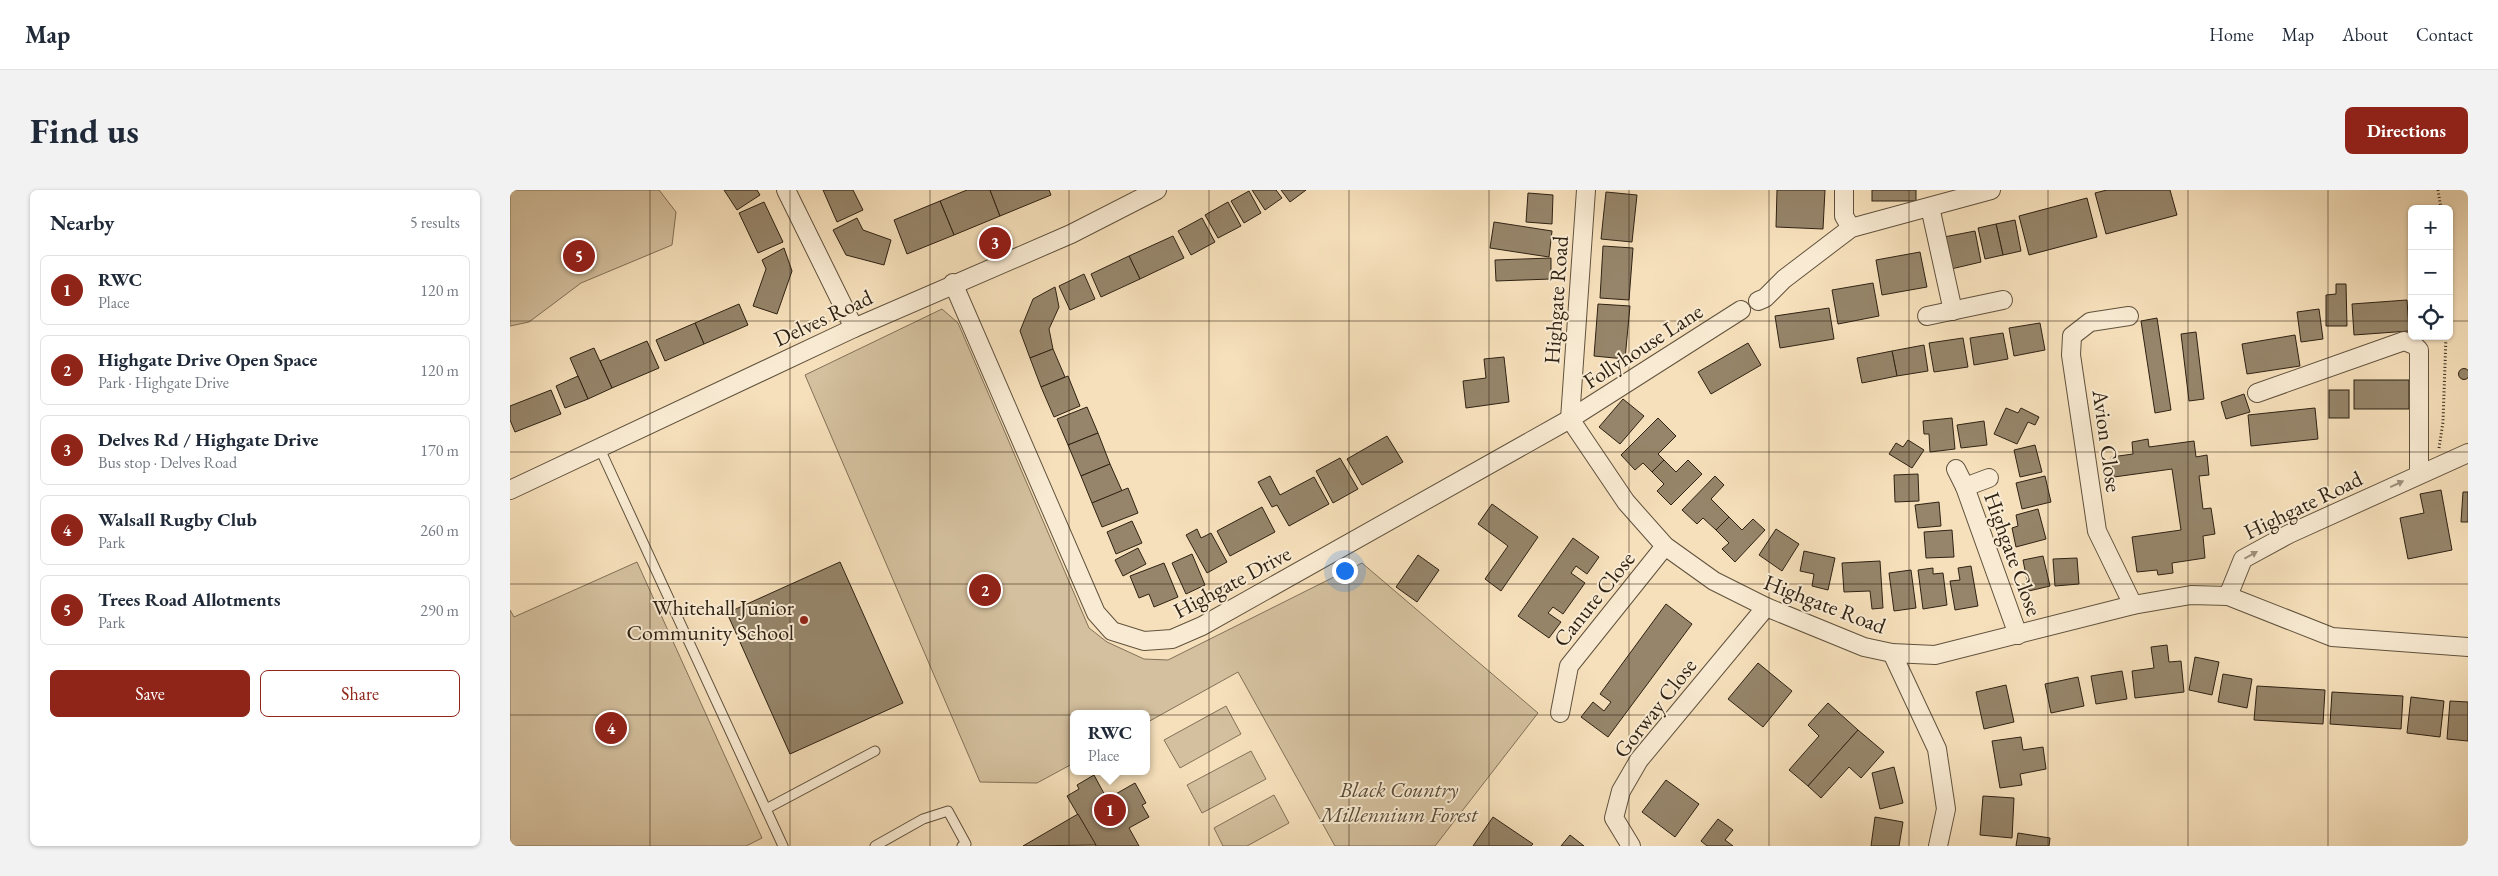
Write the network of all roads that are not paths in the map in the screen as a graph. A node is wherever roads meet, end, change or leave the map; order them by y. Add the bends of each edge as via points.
1 (786, 190) edge
2 (1156, 190) edge
3 (1586, 190) edge
4 (1844, 190) edge
5 (1991, 190) edge
6 (1930, 207) junction
7 (1851, 228) junction
8 (953, 283) junction
9 (2003, 300) dead end
10 (1758, 301) dead end
11 (1741, 310) dead end
12 (1953, 311) junction
13 (1927, 316) dead end
14 (2129, 316) dead end
15 (854, 328) junction
16 (2257, 393) dead end
17 (1570, 420) junction
18 (600, 449) junction
19 (2468, 454) edge
20 (1956, 469) dead end
21 (2419, 474) junction
22 (1989, 478) dead end
23 (1965, 487) junction
24 (510, 490) edge
25 (1665, 546) junction
26 (2228, 596) junction
27 (2133, 606) junction
28 (1766, 607) junction
29 (2018, 635) junction
30 (2468, 647) edge
31 (1892, 653) junction
32 (1560, 713) dead end
33 (875, 751) dead end
34 (766, 809) junction
35 (783, 846) edge
36 (875, 846) edge
37 (962, 846) edge
38 (1631, 846) edge
39 (1938, 846) edge

1 - 15 street
2 - 8 street, Delves Road via 1071,234
3 - 17 street, Highgate Road
4 - 7 street via 1844,216
5 - 6 street
6 - 7 street
6 - 12 street
7 - 10 street
8 - 15 street, Delves Road
8 - 17 street, Highgate Drive via 1096,613 1112,631 1144,641 1172,639 1202,626
9 - 12 street
11 - 17 street, Follyhouse Lane
12 - 13 street
14 - 27 street, Avion Close via 2090,322 2072,336 2071,355 2097,531
15 - 18 street, Delves Road
16 - 21 street via 2404,341 2414,345 2419,350
17 - 25 street, Highgate Road via 1626,502
18 - 24 street, Delves Road
18 - 34 lane
19 - 21 street, Highgate Road
20 - 23 street, Highgate Close
26 -> 21 street, Highgate Road via 2244,559 2289,534
22 - 23 street, Highgate Close
23 - 29 street, Highgate Close
25 - 28 street, Highgate Road via 1714,580
25 - 32 street, Canute Close via 1569,666
26 - 27 street, Highgate Road via 2191,595
26 - 30 street via 2332,637
27 - 29 street, Highgate Road
28 - 31 street, Highgate Road via 1864,647
28 - 38 street, Gorway Close via 1639,760 1621,791 1614,818
29 - 31 street, Highgate Road via 1935,655
31 - 39 street via 1937,750 1946,809
33 - 34 lane
34 - 35 lane
36 - 37 lane via 923,819 948,811 966,844

